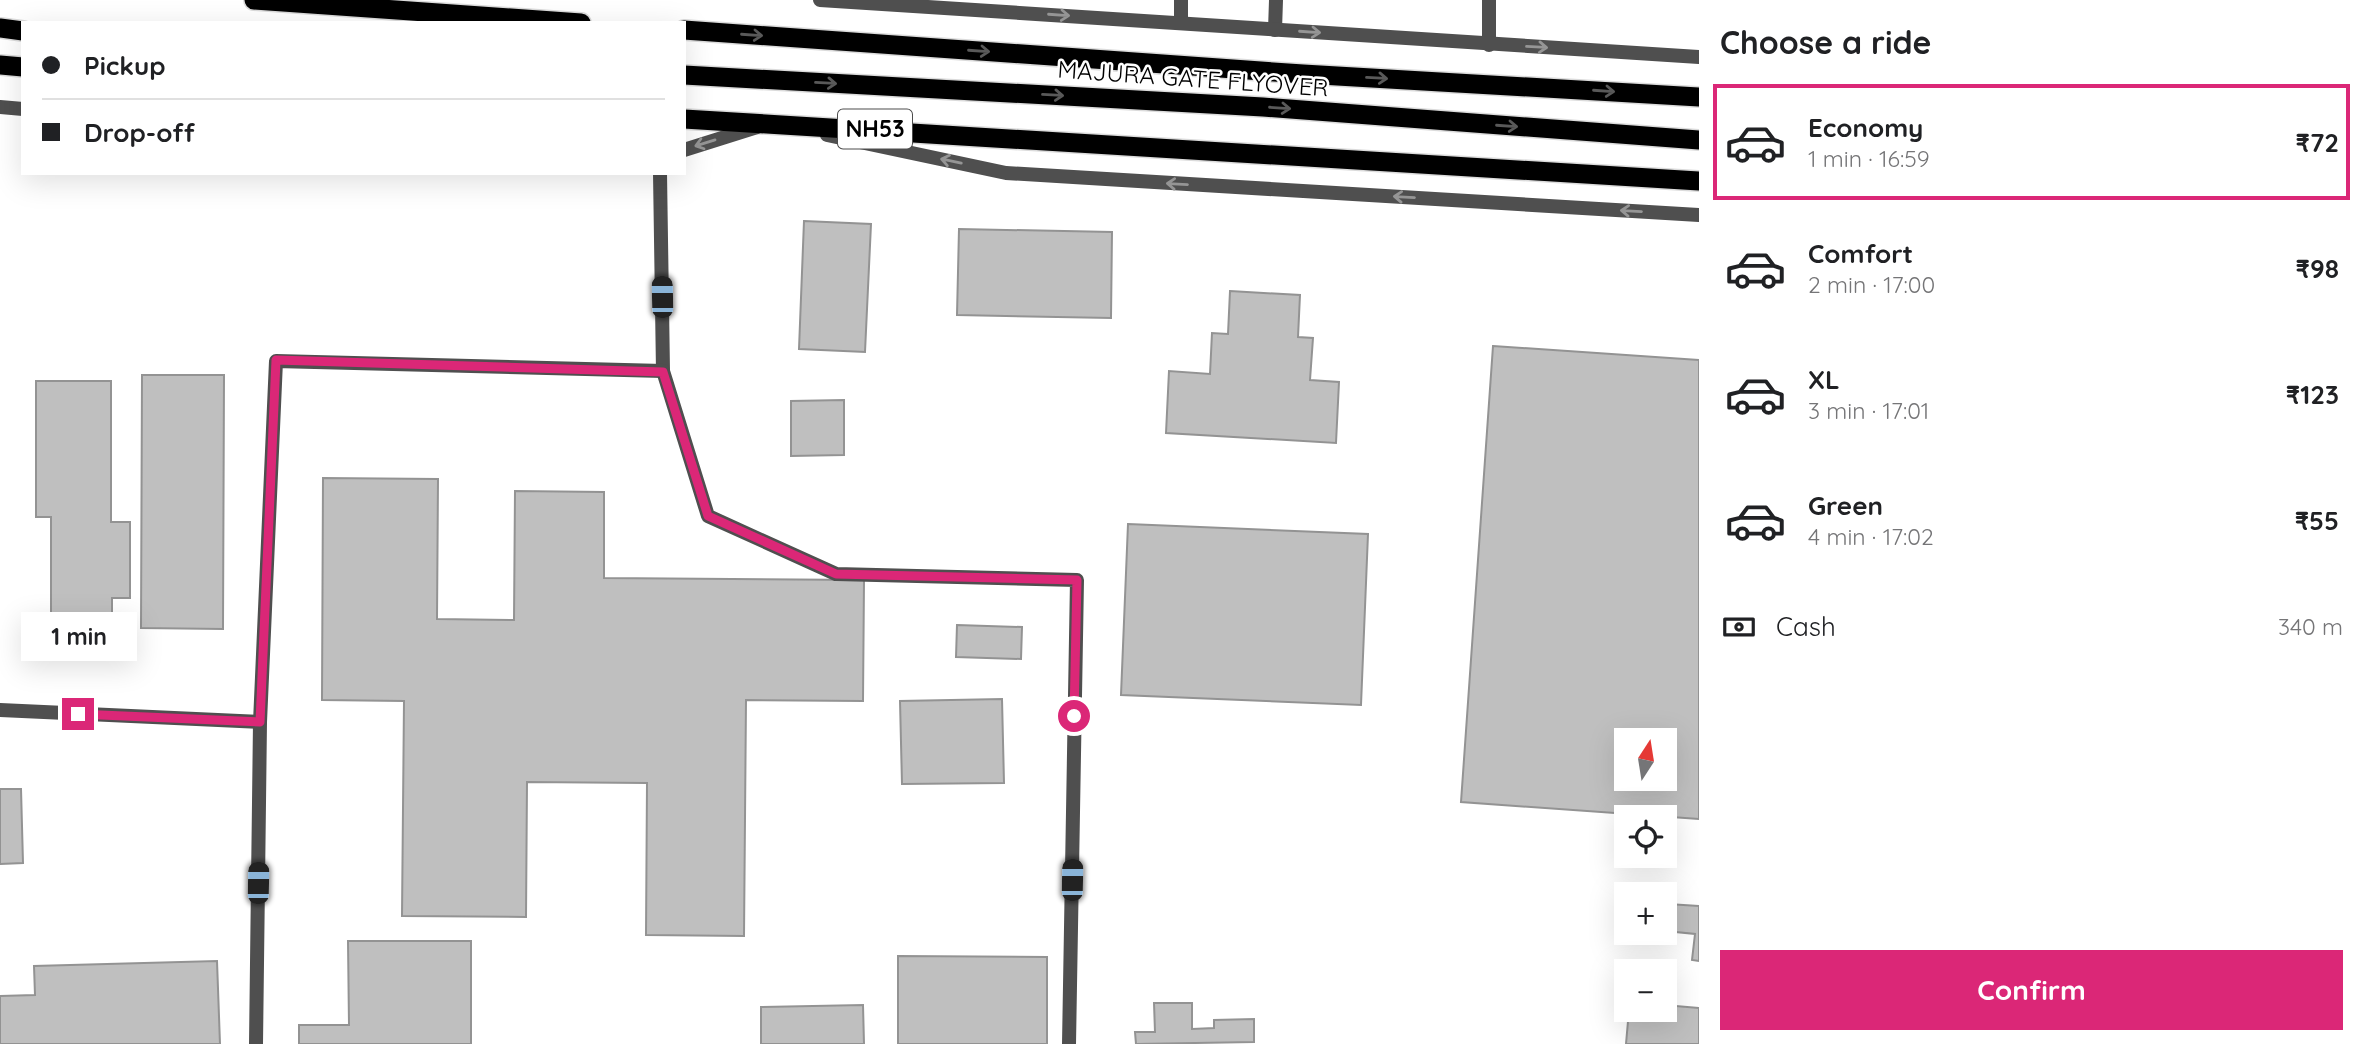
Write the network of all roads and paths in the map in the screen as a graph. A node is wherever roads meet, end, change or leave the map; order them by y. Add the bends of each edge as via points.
1 (254, 0) edge
2 (820, 0) edge
3 (1181, 0) edge
4 (1276, 0) edge
5 (1489, 0) edge
6 (908, 2) edge
7 (553, 21) edge
8 (1181, 23) junction
9 (0, 28) edge
10 (21, 30) edge
11 (686, 30) edge
12 (1275, 30) junction
13 (1489, 45) junction
14 (1699, 57) edge
15 (0, 65) edge
16 (21, 67) edge
17 (686, 75) edge
18 (1699, 97) edge
19 (0, 107) edge
20 (21, 109) edge
21 (686, 119) edge
22 (772, 122) junction
23 (1699, 140) edge
24 (686, 149) edge
25 (660, 175) edge
26 (1699, 181) edge
27 (1699, 215) edge
28 (663, 372) junction
29 (0, 710) edge
30 (260, 722) junction
31 (256, 1044) edge
32 (1069, 1044) edge

1 - 7 highway
2 - 6 street
3 - 8 street
4 - 12 street
5 - 13 street
6 -> 8 street
8 - 12 street
9 - 10 highway
11 -> 18 highway
12 -> 13 street
13 -> 14 street
15 - 16 highway
17 -> 23 highway, MAJURA GATE FLYOVER via 1264,107
19 - 20 street
21 - 22 highway, NH53
22 -> 24 street
22 - 26 highway, NH53
27 -> 22 street via 1006,173
25 - 28 street
28 - 30 street via 276,360
28 - 32 street via 708,516 836,574 1077,580
29 - 30 street
30 - 31 street

